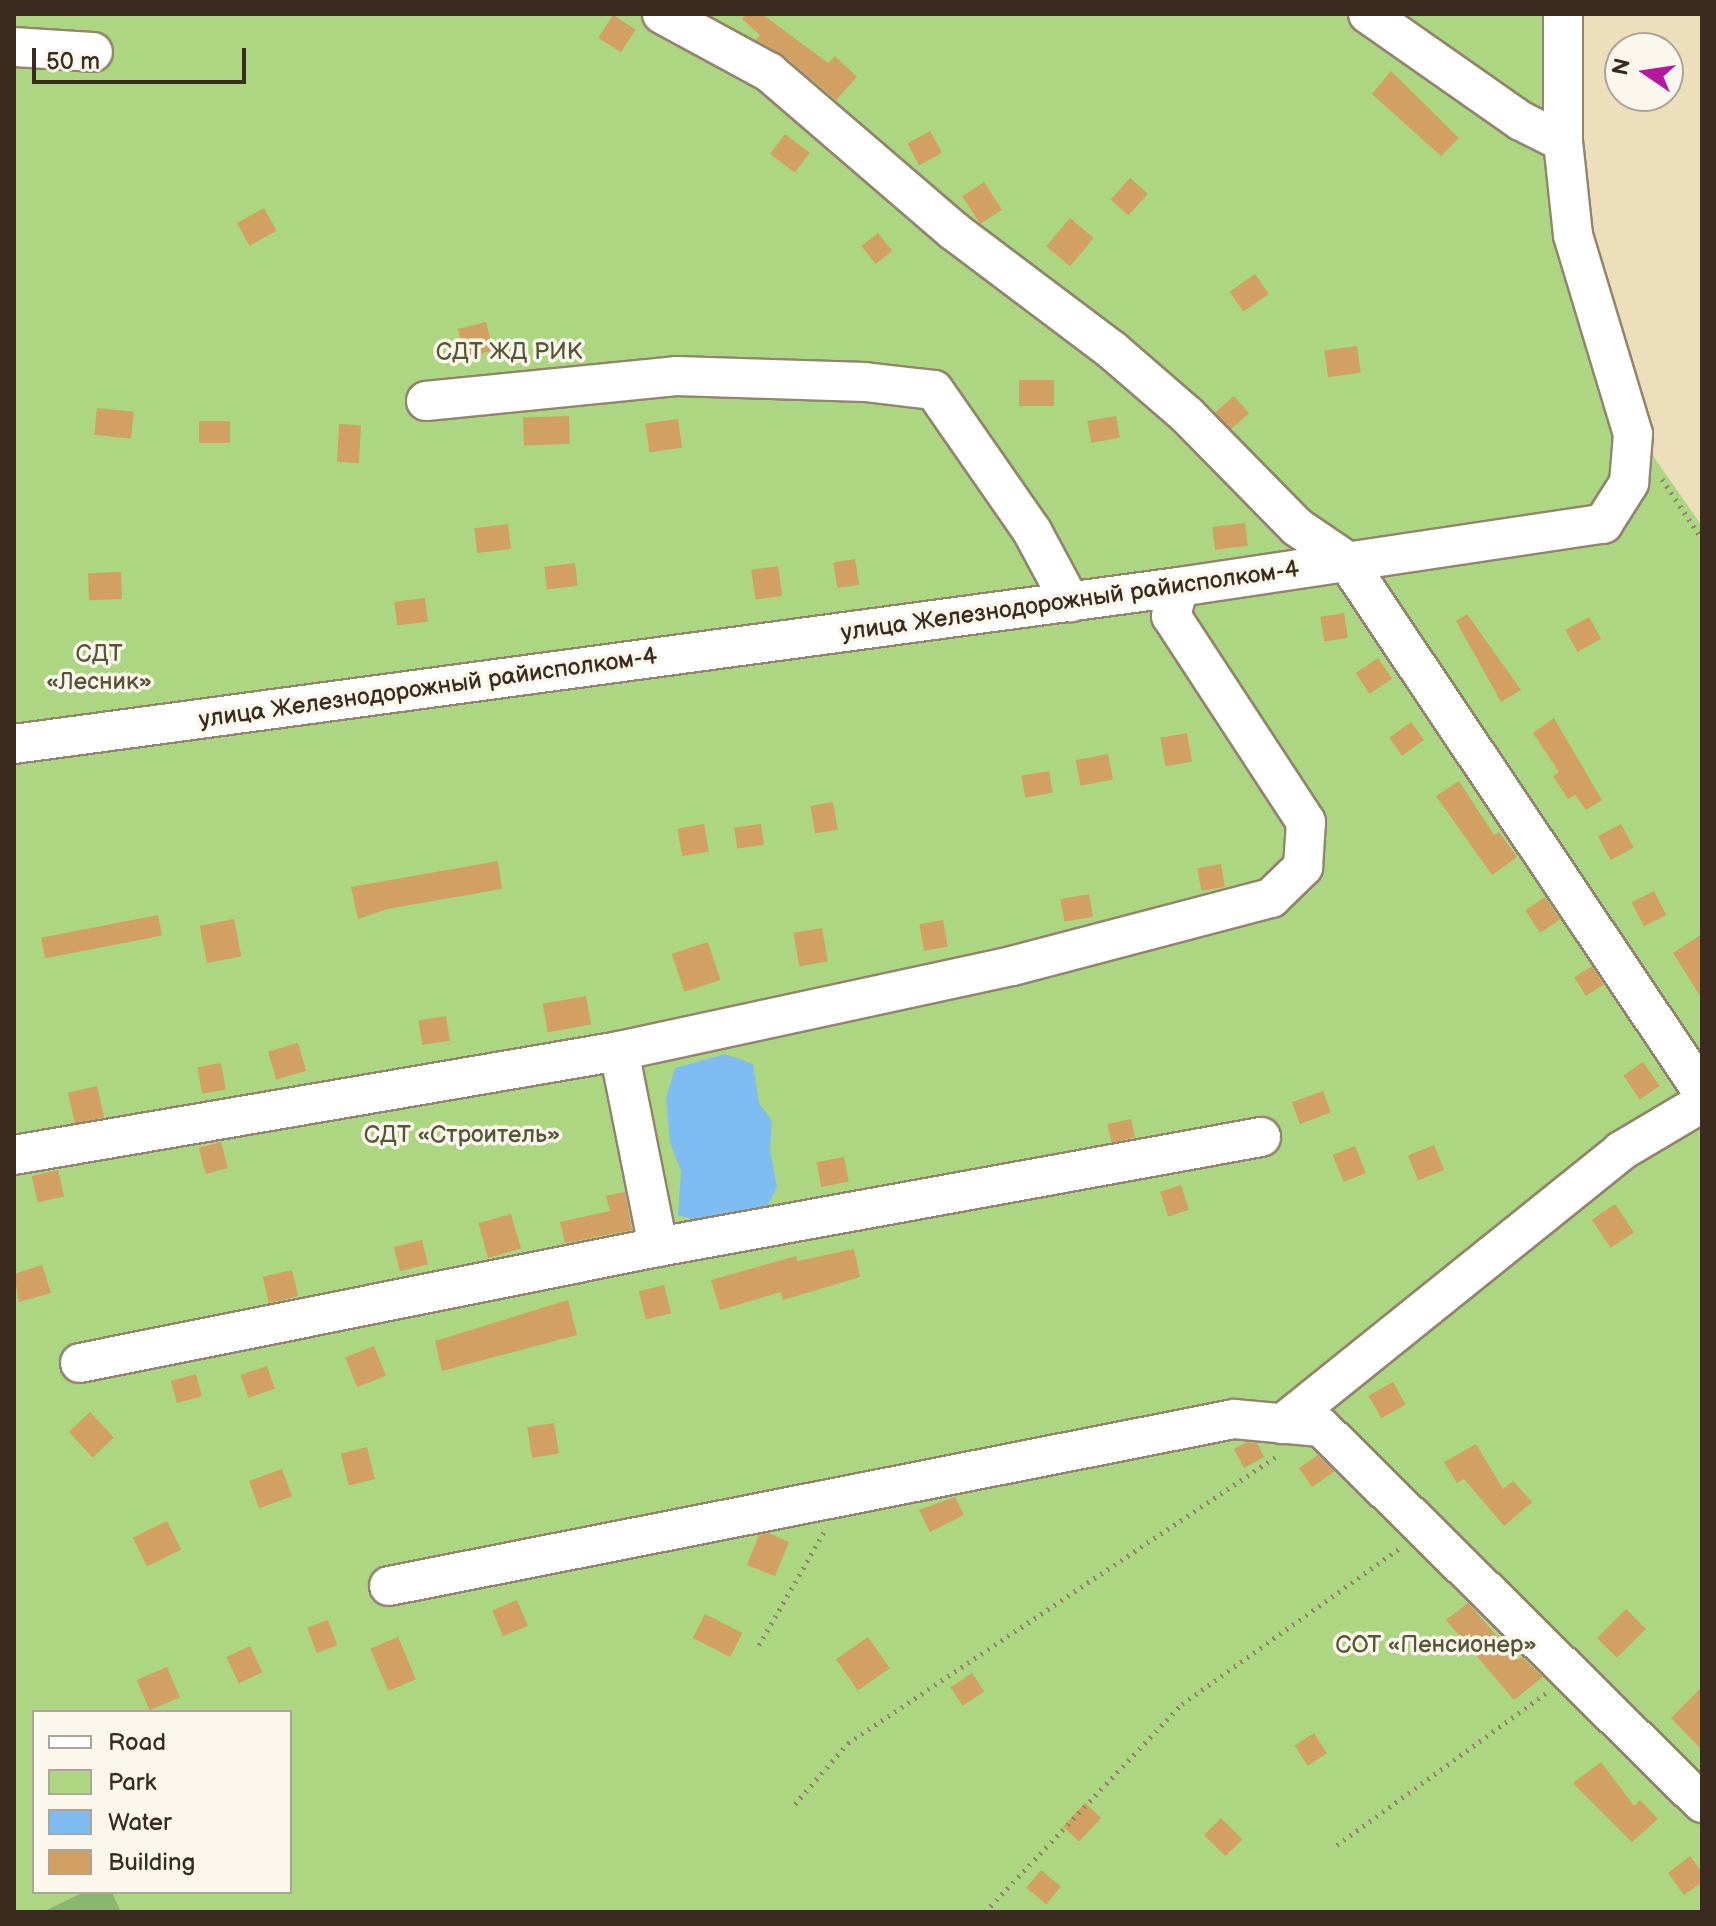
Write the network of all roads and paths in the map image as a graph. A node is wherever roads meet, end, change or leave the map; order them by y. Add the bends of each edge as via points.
1 (662, 14) edge
2 (1368, 14) edge
3 (1563, 14) edge
4 (14, 47) edge
5 (93, 52) dead end
6 (1563, 142) junction
7 (426, 401) dead end
8 (1633, 434) junction
9 (1702, 539) edge
10 (1352, 568) junction
11 (1179, 587) junction
12 (1070, 602) junction
13 (14, 744) edge
14 (619, 1051) junction
15 (1702, 1091) edge
16 (1702, 1103) edge
17 (1261, 1137) dead end
18 (14, 1155) edge
19 (658, 1247) junction
20 (80, 1363) dead end
21 (1282, 1424) junction
22 (1321, 1427) junction
23 (844, 1496) junction
24 (1424, 1530) junction
25 (389, 1586) dead end
26 (759, 1645) dead end
27 (1570, 1676) junction
28 (1702, 1803) edge
29 (795, 1804) dead end
30 (1337, 1845) dead end
31 (1702, 1907) edge
32 (985, 1912) edge
33 (1694, 1912) edge

1 - 10 street via 769,72 954,231 1112,350 1187,415 1297,527
2 - 6 street via 1521,121
3 - 6 street, улица Железнодорожный райисполком-4
4 - 5 street
6 - 8 street, улица Железнодорожный райисполком-4 via 1573,235
7 - 12 street via 676,376 865,382 934,390 1032,531
8 - 9 path
8 - 10 street, улица Железнодорожный райисполком-4 via 1629,483 1603,524
10 - 11 street, улица Железнодорожный райисполком-4
10 - 15 street
11 - 12 street, улица Железнодорожный райисполком-4
11 - 14 street via 1171,616 1306,822 1303,867 1271,898 1012,966
12 - 13 street, улица Железнодорожный райисполком-4
14 - 18 street
14 - 19 street
16 - 21 street via 1621,1151
17 - 19 street
19 - 20 street
21 - 22 street
21 - 23 street via 1234,1419
22 - 24 street
22 - 29 path via 848,1743
23 - 25 street
23 - 26 path
24 - 27 street
24 - 32 path via 1182,1704
27 - 28 street
27 - 30 path
31 - 33 path

